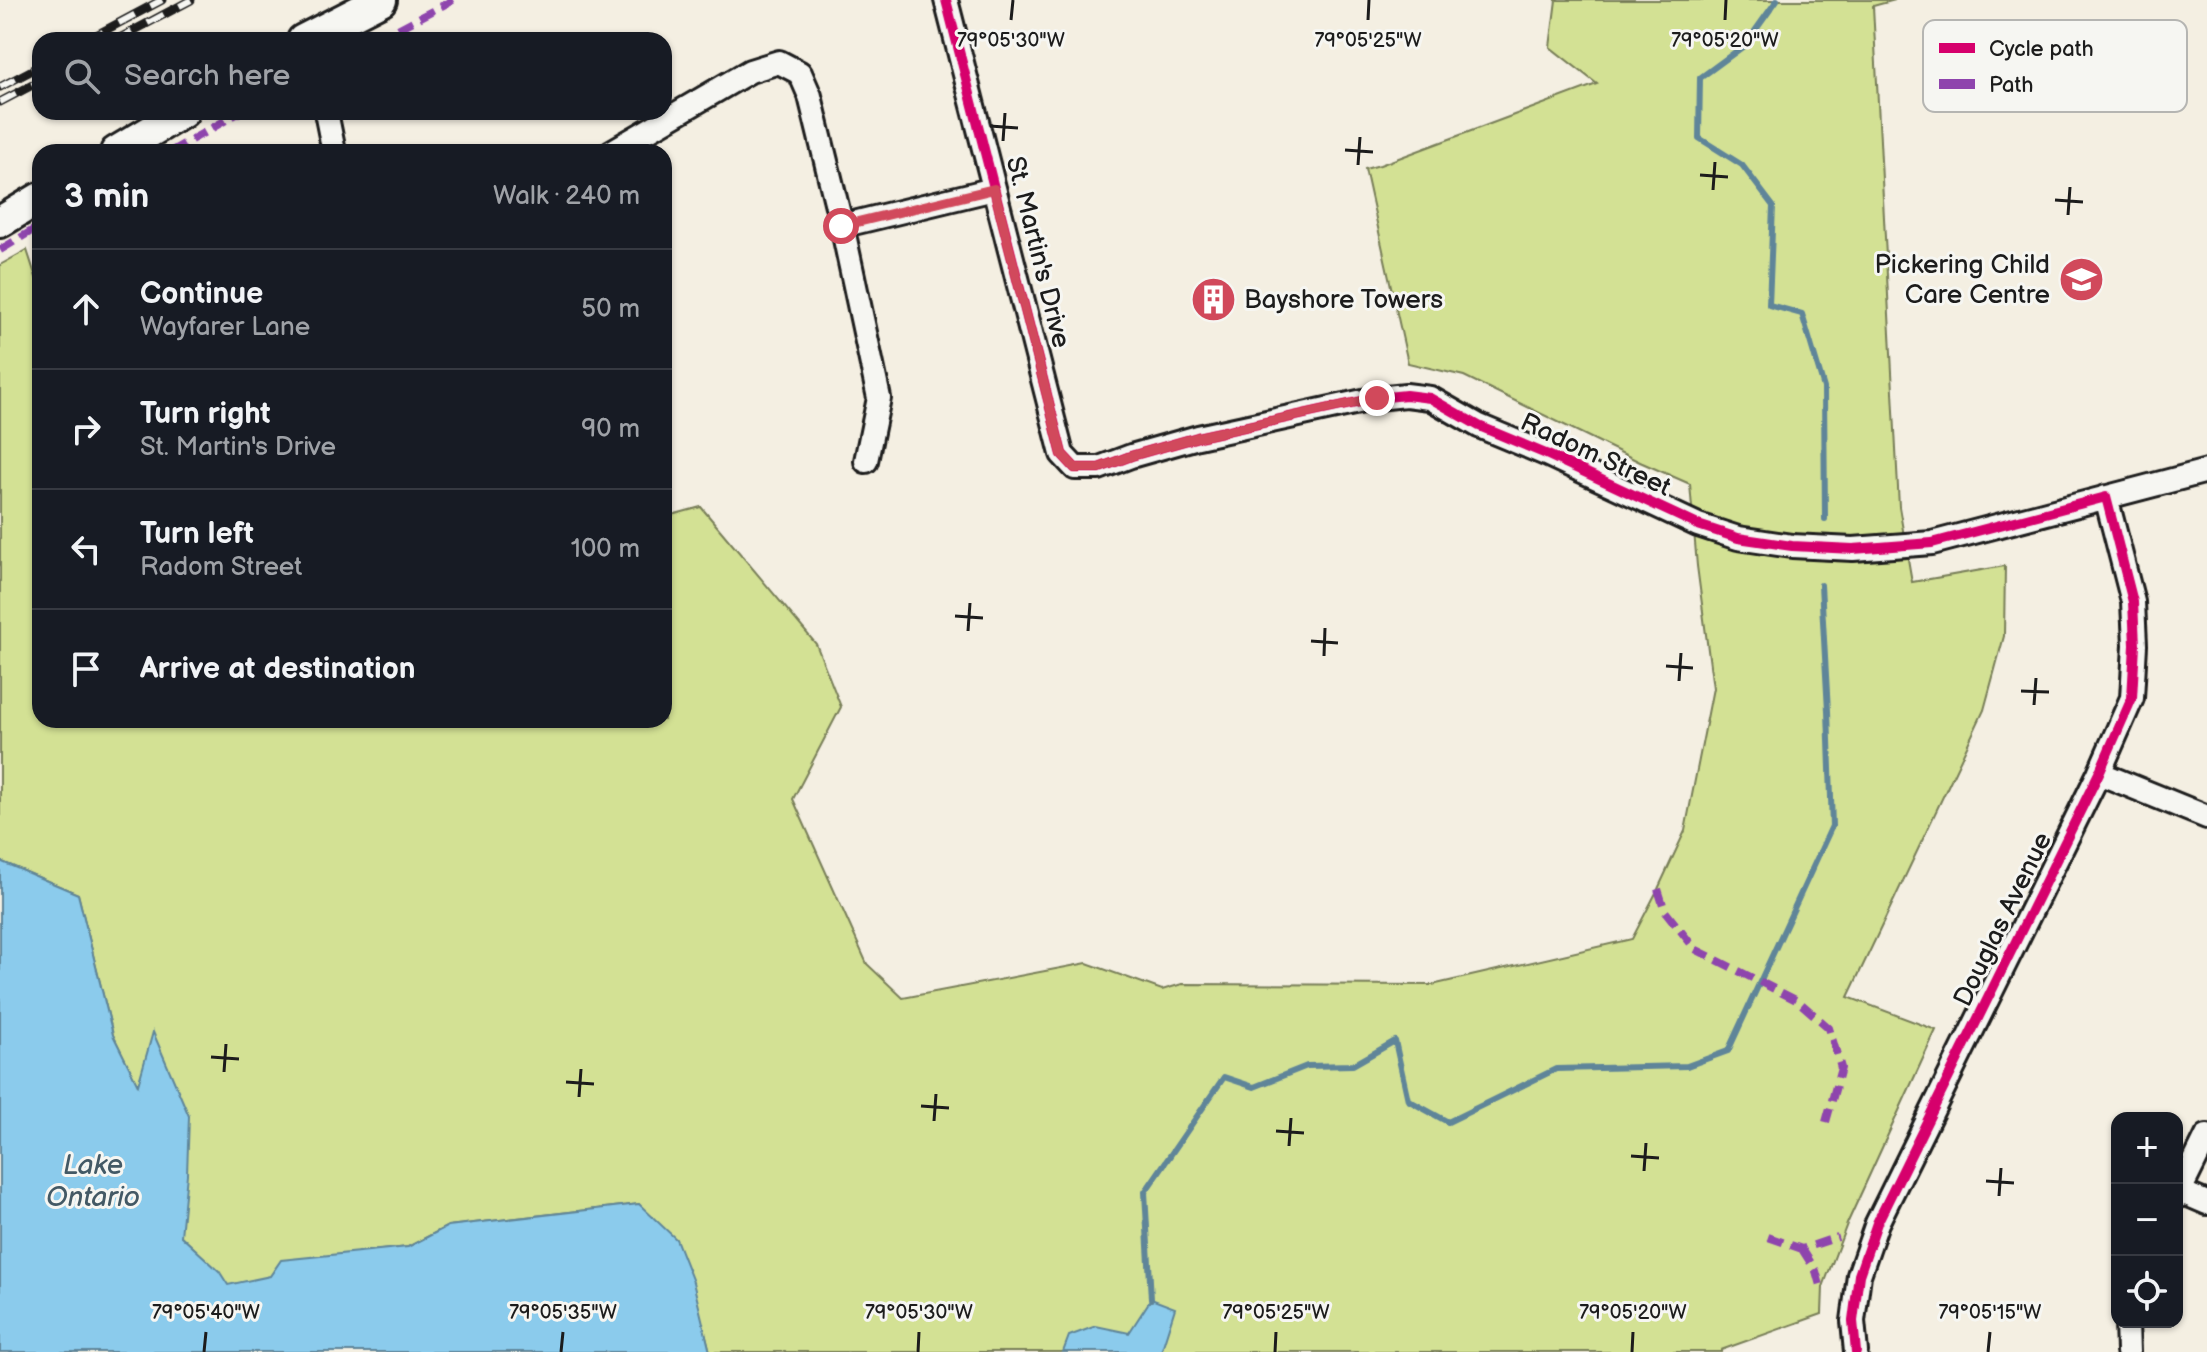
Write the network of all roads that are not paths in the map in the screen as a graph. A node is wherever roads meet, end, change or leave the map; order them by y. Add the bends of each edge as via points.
1 (381, 0) edge
2 (946, 0) edge
3 (319, 32) edge
4 (672, 116) edge
5 (170, 120) edge
6 (328, 120) edge
7 (666, 120) edge
8 (129, 144) edge
9 (332, 144) edge
10 (625, 144) edge
11 (994, 189) junction
12 (32, 203) edge
13 (0, 222) edge
14 (841, 226) junction
15 (866, 461) dead end
16 (1075, 468) joint
17 (2207, 471) edge
18 (2106, 497) junction
19 (2099, 773) junction
20 (2207, 817) edge
21 (2207, 1136) edge
22 (2183, 1184) edge
23 (2183, 1196) edge
24 (2207, 1203) edge
25 (2127, 1328) edge
26 (1856, 1352) edge
27 (2128, 1352) edge

1 - 3 main road
2 - 11 street, St. Martin's Drive
4 - 14 street via 750,71 779,62 800,73
5 - 8 main road
6 - 9 street
7 - 10 street
11 - 14 street
11 - 16 street, St. Martin's Drive via 1062,454
12 - 13 main road
14 - 15 street via 879,398
16 - 18 street, Radom Street via 1099,468 1198,437 1406,395 1430,398 1479,426 1698,525 1792,546 1853,549 1932,543
17 - 18 street, Radom Street
18 - 19 street, Douglas Avenue via 2133,602 2135,645 2132,698
19 - 20 street
19 - 26 street, Douglas Avenue via 1877,1223 1859,1275 1853,1321
21 - 22 street
23 - 24 street
25 - 27 street

